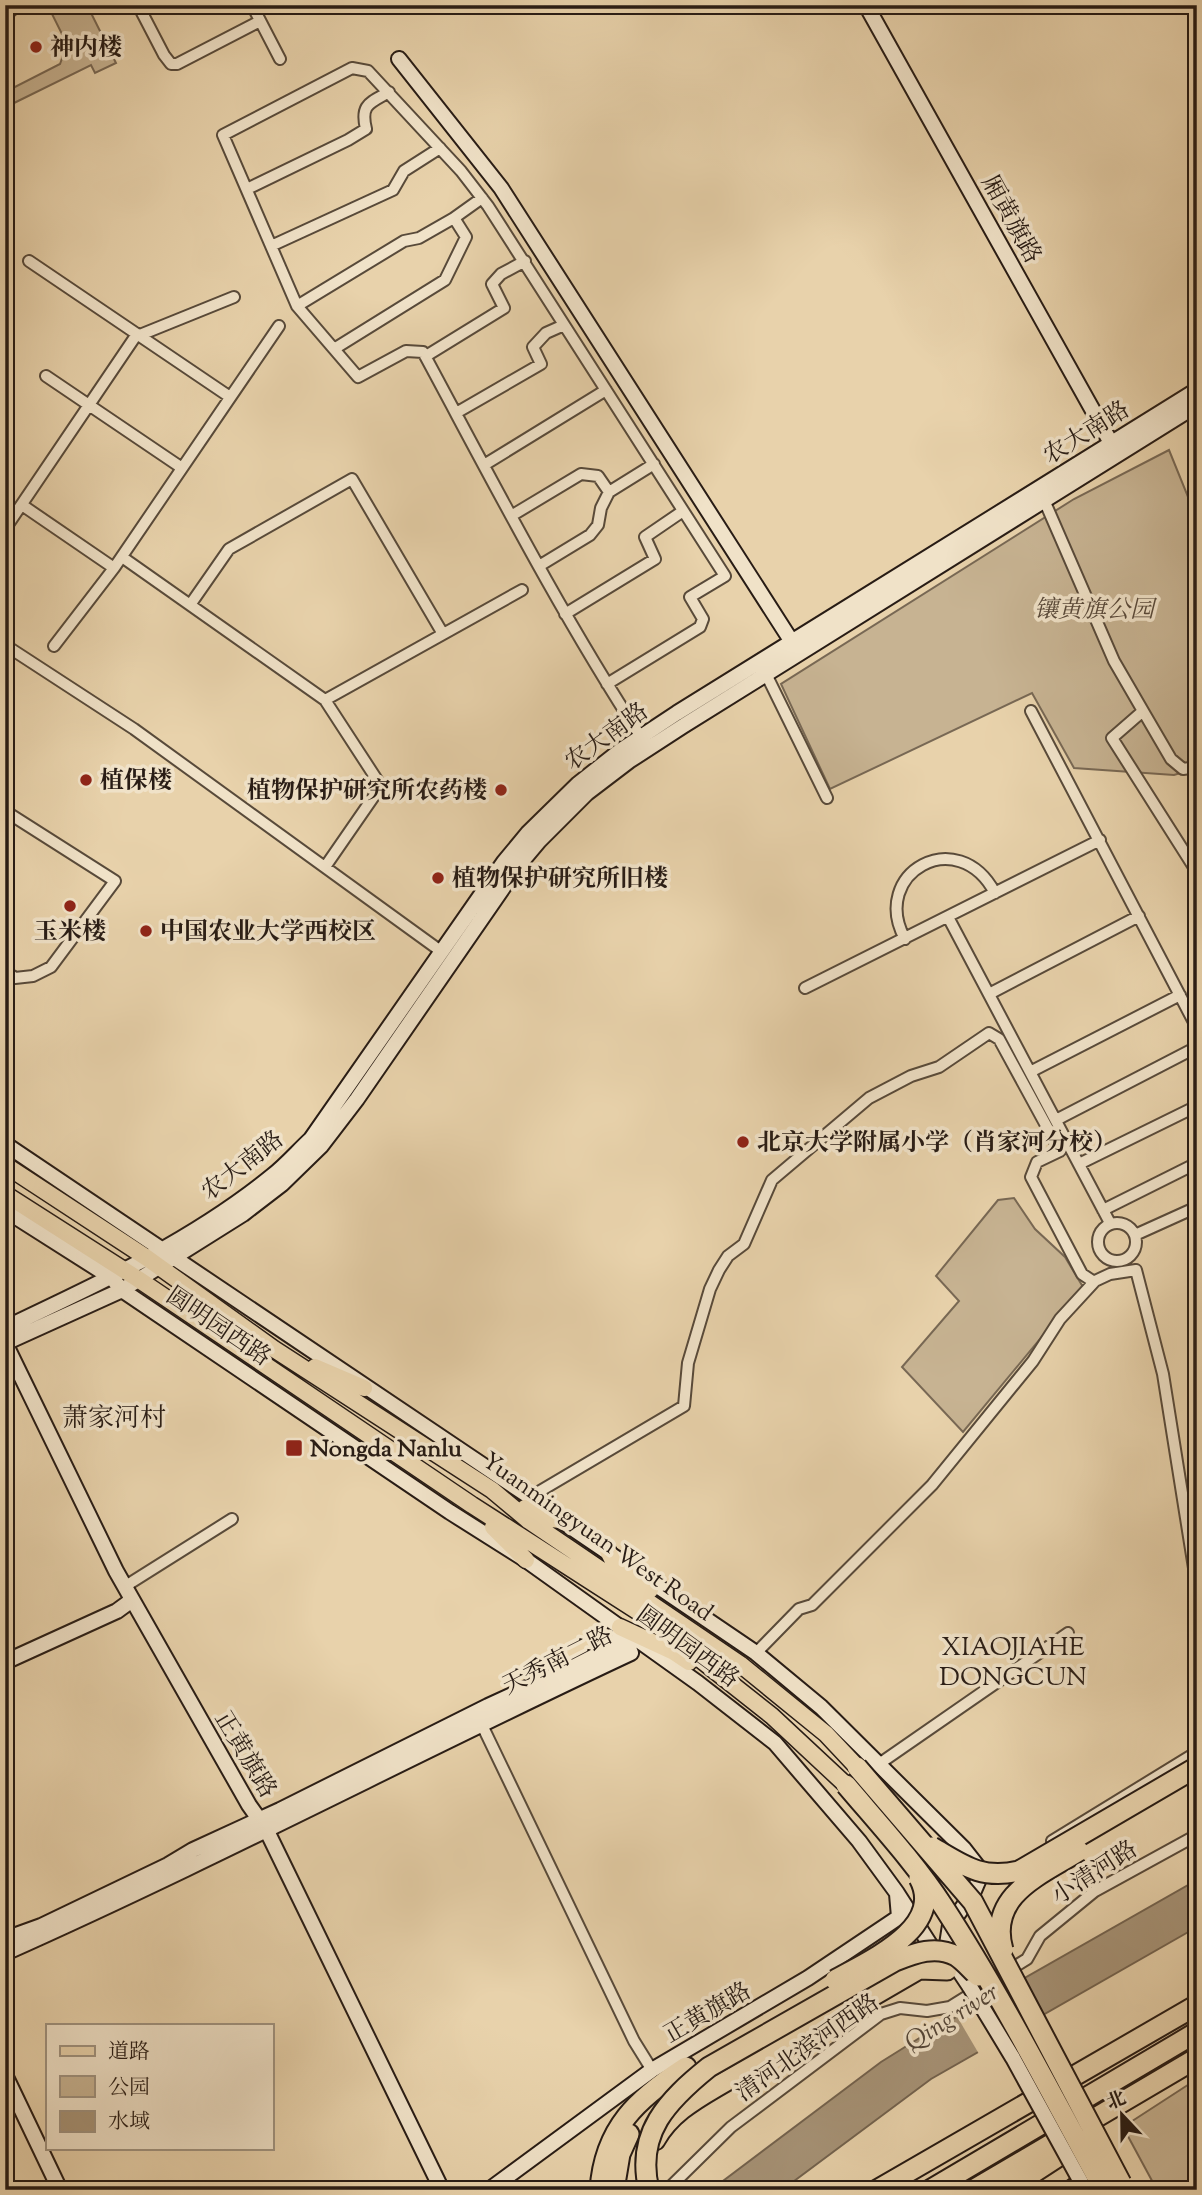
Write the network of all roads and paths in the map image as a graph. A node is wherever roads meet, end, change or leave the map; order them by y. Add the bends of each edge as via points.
1 (18, 5) edge
2 (138, 5) edge
3 (252, 5) edge
4 (866, 5) edge
5 (5, 16) edge
6 (260, 21) junction
7 (280, 59) dead end
8 (398, 59) dead end
9 (389, 92) junction
10 (440, 148) junction
11 (247, 189) junction
12 (482, 198) junction
13 (454, 218) junction
14 (271, 246) junction
15 (29, 261) dead end
16 (525, 261) junction
17 (234, 298) dead end
18 (297, 306) junction
19 (564, 325) junction
20 (279, 326) dead end
21 (140, 335) junction
22 (334, 349) junction
23 (426, 356) junction
24 (46, 376) dead end
25 (606, 390) junction
26 (1197, 390) edge
27 (230, 397) junction
28 (89, 405) junction
29 (1197, 405) edge
30 (456, 413) junction
31 (1114, 449) junction
32 (484, 464) junction
33 (654, 464) junction
34 (182, 468) junction
35 (609, 492) junction
36 (1044, 500) junction
37 (22, 505) junction
38 (683, 511) junction
39 (511, 516) junction
40 (5, 529) edge
41 (122, 557) junction
42 (539, 566) junction
43 (114, 568) junction
44 (522, 590) dead end
45 (190, 605) junction
46 (565, 614) junction
47 (443, 635) junction
48 (792, 642) junction
49 (5, 645) edge
50 (54, 646) dead end
51 (766, 674) junction
52 (607, 684) junction
53 (325, 701) junction
54 (1031, 711) dead end
55 (1143, 711) junction
56 (640, 737) junction
57 (1197, 767) edge
58 (827, 798) dead end
59 (5, 811) edge
60 (1100, 840) junction
61 (325, 867) junction
62 (1197, 872) edge
63 (995, 893) junction
64 (1139, 916) junction
65 (948, 917) junction
66 (905, 939) junction
67 (442, 952) junction
68 (5, 971) edge
69 (805, 988) dead end
70 (989, 994) junction
71 (1180, 995) junction
72 (1197, 1028) edge
73 (1197, 1047) edge
74 (1030, 1072) junction
75 (1197, 1106) edge
76 (1056, 1120) junction
77 (5, 1144) edge
78 (1197, 1163) edge
79 (1079, 1164) junction
80 (5, 1165) edge
81 (5, 1194) edge
82 (1197, 1208) edge
83 (5, 1210) edge
84 (1103, 1210) junction
85 (1110, 1223) junction
86 (1135, 1235) junction
87 (168, 1253) junction
88 (1128, 1258) junction
89 (153, 1263) junction
90 (1136, 1270) junction
91 (125, 1276) junction
92 (1094, 1282) junction
93 (122, 1290) junction
94 (5, 1328) edge
95 (5, 1343) edge
96 (274, 1349) junction
97 (365, 1388) junction
98 (492, 1490) junction
99 (530, 1497) junction
100 (472, 1505) junction
101 (232, 1519) dead end
102 (560, 1520) junction
103 (608, 1551) junction
104 (526, 1560) junction
105 (1197, 1587) edge
106 (128, 1594) junction
107 (620, 1627) junction
108 (691, 1630) junction
109 (1069, 1633) dead end
110 (756, 1653) junction
111 (5, 1662) edge
112 (772, 1716) junction
113 (481, 1723) junction
114 (1197, 1752) edge
115 (879, 1764) junction
116 (857, 1767) joint
117 (1197, 1767) edge
118 (1197, 1783) edge
119 (846, 1784) joint
120 (914, 1800) junction
121 (262, 1824) junction
122 (1197, 1835) edge
123 (917, 1838) junction
124 (859, 1840) junction
125 (899, 1848) junction
126 (982, 1872) junction
127 (897, 1893) junction
128 (950, 1925) junction
129 (922, 1932) junction
130 (5, 1939) edge
131 (5, 1954) edge
132 (1027, 1959) joint
133 (947, 1970) junction
134 (1012, 1978) junction
135 (967, 1990) junction
136 (995, 1991) junction
137 (1197, 2005) edge
138 (1197, 2016) edge
139 (1197, 2032) edge
140 (1197, 2058) edge
141 (1197, 2066) edge
142 (686, 2067) junction
143 (652, 2070) junction
144 (5, 2075) edge
145 (646, 2156) junction
146 (1078, 2187) edge
147 (1116, 2188) edge
148 (60, 2190) edge
149 (442, 2190) edge
150 (489, 2190) edge
151 (600, 2190) edge
152 (614, 2190) edge
153 (649, 2190) edge
154 (667, 2190) edge
155 (877, 2190) edge
156 (904, 2190) edge
157 (930, 2190) edge
158 (973, 2190) edge
159 (1007, 2190) edge

1 - 5 street
2 - 6 street via 171,64
3 - 6 street
4 - 31 street, 厢黄旗路
6 - 7 street
8 - 48 street via 501,188
9 - 10 street
9 - 11 street via 367,104 362,115 366,129
9 - 11 street via 368,71 352,68 223,135
10 - 12 street
10 - 14 street via 404,171 393,190
11 - 14 street
12 - 13 street
12 - 16 street
13 - 18 street via 404,242
13 - 22 street via 466,237 445,280
14 - 18 street
15 - 21 street
16 - 19 street
16 - 23 street via 500,274 492,284 504,308
17 - 21 street
18 - 22 street
19 - 25 street
19 - 30 street via 546,333 533,347 541,365
20 - 27 street
21 - 27 street
21 - 28 street
22 - 23 street via 358,377 406,351
23 - 30 street
24 - 28 street
25 - 32 street
25 - 33 street
26 - 31 street, 农大南路
27 - 34 street
28 - 34 street
28 - 37 street
29 - 31 street, 农大南路
30 - 32 street
31 - 36 street, 农大南路
31 - 48 street, 农大南路
32 - 39 street
33 - 35 street
33 - 38 street
34 - 41 street
35 - 39 street via 598,476 581,474
35 - 42 street via 590,535
36 - 51 street, 农大南路
36 - 55 street via 1114,661
37 - 40 street
37 - 43 street
38 - 46 street via 645,537 655,559
38 - 52 street via 725,576 690,597 702,619 700,627
39 - 42 street
41 - 43 street
41 - 45 street
42 - 46 street
43 - 50 street
44 - 47 street
45 - 47 street via 229,549 352,479
45 - 53 street
46 - 52 street
47 - 53 street
48 - 56 street, 农大南路
49 - 61 street via 134,729
51 - 58 street
51 - 87 street, 农大南路 via 629,761 561,817 518,866 321,1146 243,1214
52 - 56 street
53 - 61 street via 381,786
54 - 60 street
55 - 57 street via 1174,763 1183,769
55 - 62 street via 1112,738
56 - 67 street, 农大南路 via 578,784 528,833
59 - 68 street via 115,881 51,967 15,978
60 - 63 street
60 - 64 street
61 - 67 street
63 - 65 street
63 - 66 street via 971,865 956,859 924,864 911,873 896,902
64 - 70 street
64 - 71 street
65 - 66 street
65 - 70 street
66 - 69 street
67 - 87 street, 农大南路 via 311,1139 274,1175
70 - 74 street
71 - 72 street
71 - 74 street
73 - 76 street
74 - 76 street
75 - 79 street
76 - 79 street
77 - 87 street, 圆明园西路
78 - 84 street
79 - 84 street
80 - 89 main road, Yuanmingyuan West Road
81 - 91 main road, Yuanmingyuan West Road
82 - 86 street
83 - 91 street
84 - 85 street
85 - 86 street via 1122,1223
85 - 88 street via 1098,1236 1099,1250 1115,1261
86 - 88 street via 1136,1247
87 - 89 street
87 - 97 street, 圆明园西路
88 - 90 street
89 - 91 street
89 - 96 main road, Yuanmingyuan West Road
90 - 92 street
90 - 105 street via 1163,1374
91 - 93 street
91 - 94 street
91 - 100 main road, Yuanmingyuan West Road
92 - 99 street via 1082,1274 1031,1177 1037,1162 1060,1151 999,1039 989,1033 939,1067 869,1098 772,1180 744,1244 728,1256 710,1289 688,1363 684,1406
92 - 110 street via 932,1485 812,1605 799,1609
93 - 95 street
93 - 104 street, 圆明园西路
95 - 106 street, 正黄旗路
96 - 97 main road
96 - 98 main road, Yuanmingyuan West Road
97 - 99 street, 圆明园西路
98 - 102 main road via 544,1518
98 - 108 main road, Yuanmingyuan West Road via 529,1521
99 - 102 street, 圆明园西路
100 - 104 main road
100 - 112 main road, Yuanmingyuan West Road via 648,1618
101 - 106 street
102 - 103 street, 圆明园西路
103 - 108 main road via 615,1565 682,1615
103 - 110 street, 圆明园西路
104 - 107 street, 圆明园西路
106 - 111 street via 117,1611
106 - 121 street, 正黄旗路
107 - 112 main road via 674,1652
107 - 113 street, 天秀南二路 via 631,1653
107 - 121 street, 天秀南二路 via 618,1646 488,1706
107 - 124 street, 圆明园西路 via 775,1743
108 - 116 main road, Yuanmingyuan West Road via 751,1672 826,1734
109 - 115 street
110 - 115 street, 圆明园西路
112 - 119 main road, Yuanmingyuan West Road
113 - 121 street, 天秀南二路
113 - 143 street
114 - 126 street via 1019,1861
115 - 120 street, 圆明园西路
116 - 123 highway, bridge
117 - 123 highway, bridge via 1037,1861 999,1876 964,1866
118 - 134 highway, bridge via 1020,1889 1007,1902 1000,1926
119 - 125 highway, bridge
120 - 124 street
120 - 126 street, 圆明园西路
121 - 130 street, 天秀南二路
121 - 131 street, 天秀南二路
121 - 149 street, 正黄旗路
122 - 132 street, 小清河路 via 1095,1891 1040,1936
123 - 134 highway, bridge via 973,1902
124 - 127 street, 圆明园西路
125 - 136 highway, bridge via 942,1904
125 - 142 highway, bridge via 925,1895 910,1933
126 - 128 street
127 - 129 street, 圆明园西路
127 - 143 street, 正黄旗路 via 899,1917 808,1978
128 - 129 street via 943,1933
128 - 135 street, 圆明园西路 via 946,1951
129 - 133 street, 圆明园西路
132 - 154 street, 清河北滨河西路 via 950,2007 927,2011 900,2008 881,2014 731,2127
133 - 135 street, 圆明园西路
133 - 145 highway, bridge via 919,1969 684,2107 662,2128
134 - 147 highway, bridge
135 - 146 street, 圆明园西路
136 - 145 highway, bridge via 957,1957 939,1951 919,1951 895,1961 709,2067 665,2107 652,2129
136 - 147 highway, bridge
137 - 155 highway
138 - 156 highway
139 - 157 highway
140 - 158 highway
141 - 159 highway
142 - 151 highway via 654,2088 617,2128
142 - 152 highway via 631,2130 620,2154
143 - 150 street, 正黄旗路
144 - 148 street
145 - 153 highway, bridge

